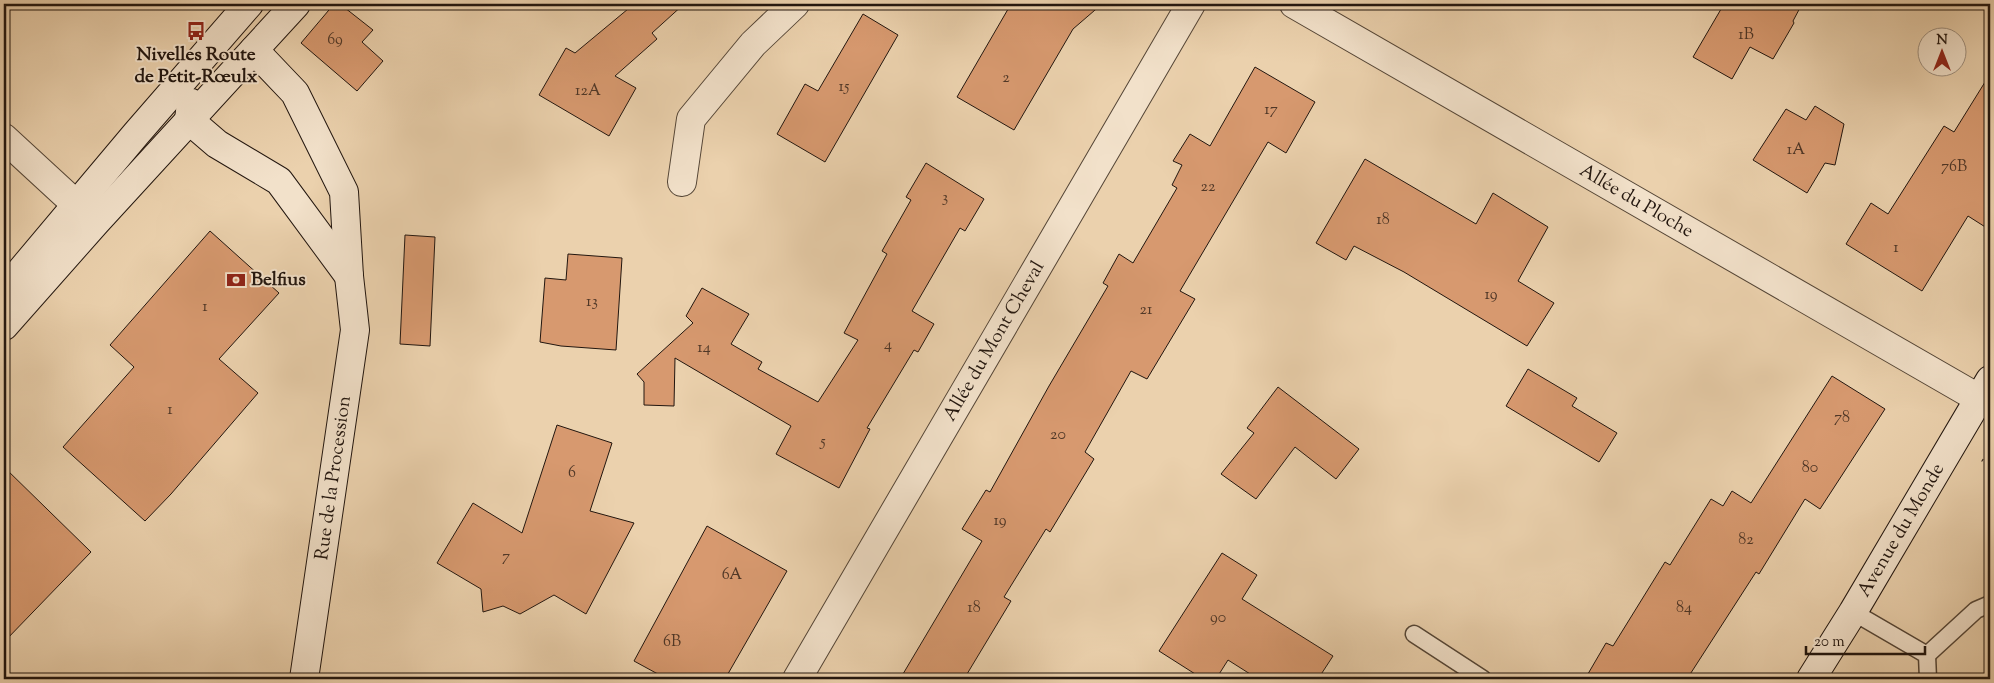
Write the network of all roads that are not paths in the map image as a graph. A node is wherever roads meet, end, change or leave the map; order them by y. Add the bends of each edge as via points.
1 (249, 4) edge
2 (296, 4) edge
3 (795, 4) edge
4 (1191, 4) edge
5 (1294, 4) edge
6 (229, 28) junction
7 (254, 50) junction
8 (195, 67) junction
9 (189, 120) junction
10 (4, 138) edge
11 (682, 182) dead end
12 (86, 214) junction
13 (349, 276) junction
14 (4, 291) edge
15 (4, 326) edge
16 (1984, 389) edge
17 (1990, 604) edge
18 (1853, 612) junction
19 (1414, 634) dead end
20 (1928, 655) junction
21 (304, 679) edge
22 (797, 679) edge
23 (1483, 679) edge
24 (1811, 679) edge
25 (1928, 679) edge

1 - 6 street
2 - 7 street
3 - 11 street via 753,44 692,119
4 - 22 street, Allée du Mont Cheval
5 - 16 street, Allée du Ploche
6 - 7 street, Rue de la Procession
6 - 8 street
7 - 9 street
7 - 13 street, Rue de la Procession via 295,93 344,192
8 - 9 street
8 - 12 street
9 - 12 street
9 - 13 street, Rue de la Procession via 217,144 279,180
10 - 12 street
12 - 14 street
12 - 15 street
13 - 21 street, Rue de la Procession via 355,330
16 - 18 street, Avenue du Monde
17 - 20 lane via 1976,610
18 - 20 lane
18 - 24 street, Avenue du Monde
19 - 23 lane
20 - 25 lane

